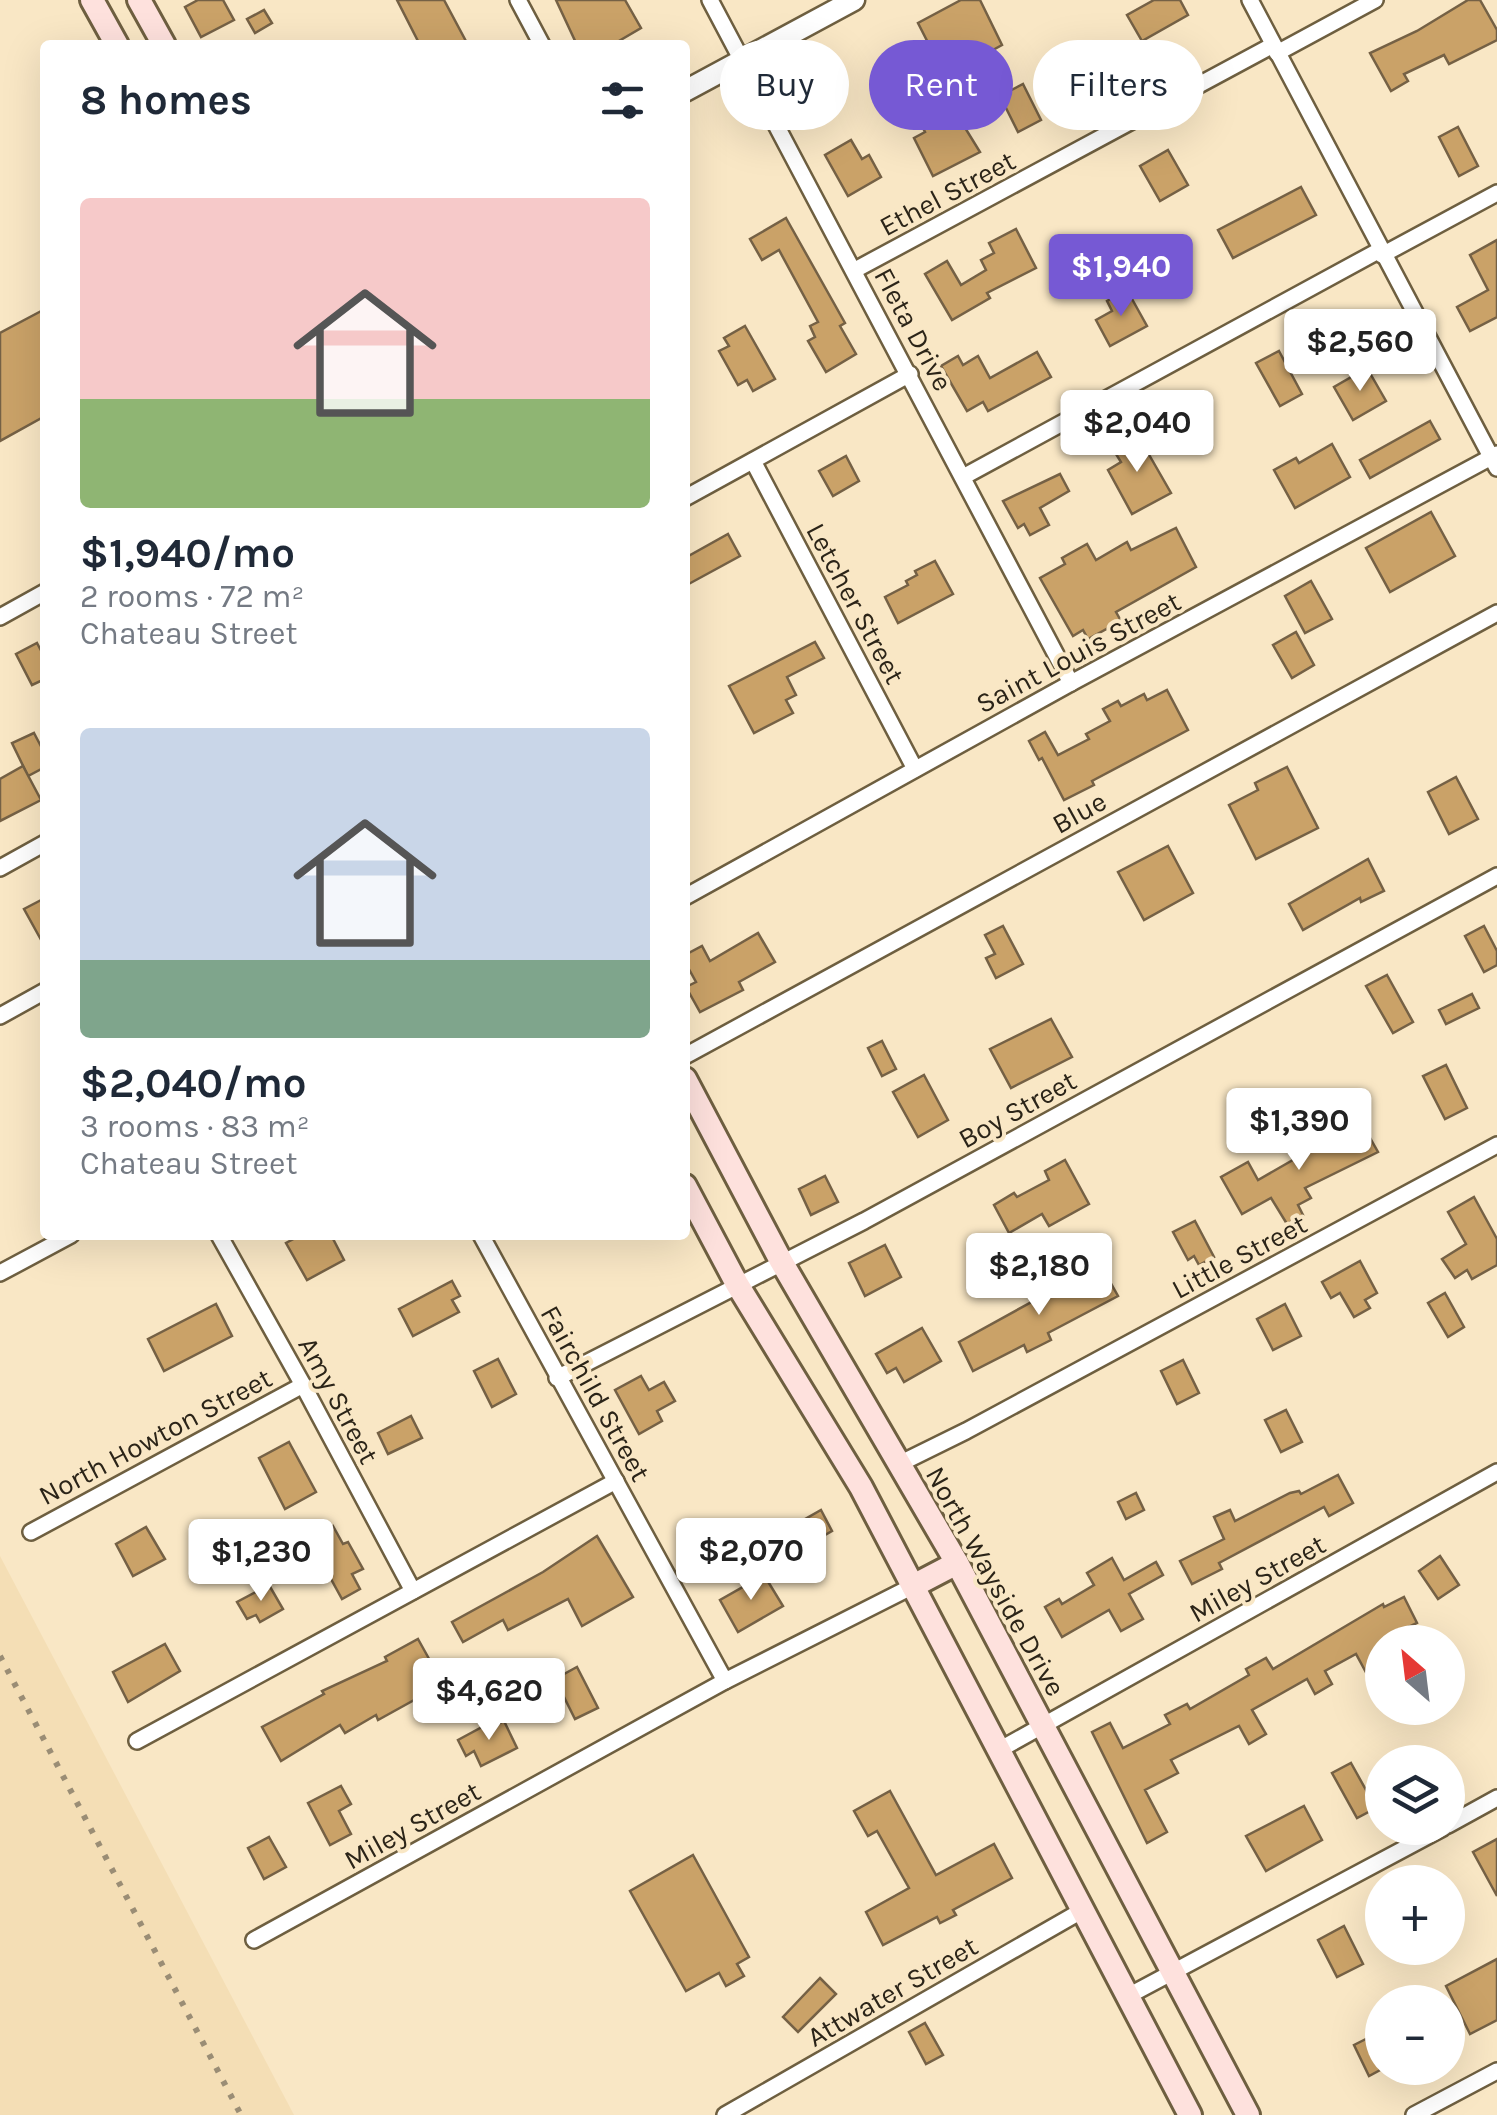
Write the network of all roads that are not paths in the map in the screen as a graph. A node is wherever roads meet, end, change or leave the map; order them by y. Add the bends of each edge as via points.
1 (92, 0) edge
2 (139, 0) edge
3 (518, 0) edge
4 (710, 0) edge
5 (854, 0) edge
6 (1250, 0) edge
7 (1375, 0) edge
8 (114, 40) edge
9 (161, 40) edge
10 (539, 40) edge
11 (731, 40) edge
12 (779, 40) edge
13 (1275, 49) junction
14 (720, 72) edge
15 (690, 88) edge
16 (780, 130) edge
17 (1497, 192) edge
18 (1381, 253) junction
19 (856, 270) junction
20 (910, 374) junction
21 (1495, 460) edge
22 (753, 462) junction
23 (964, 477) junction
24 (690, 495) edge
25 (40, 595) edge
26 (1497, 613) edge
27 (0, 617) edge
28 (1071, 683) junction
29 (916, 769) junction
30 (40, 846) edge
31 (0, 868) edge
32 (1497, 876) edge
33 (690, 894) edge
34 (40, 994) edge
35 (0, 1016) edge
36 (690, 1053) edge
37 (690, 1088) edge
38 (1497, 1145) edge
39 (690, 1195) edge
40 (62, 1240) edge
41 (222, 1240) edge
42 (484, 1240) edge
43 (781, 1261) junction
44 (0, 1273) edge
45 (737, 1284) junction
46 (557, 1378) junction
47 (304, 1384) junction
48 (897, 1465) junction
49 (1497, 1472) edge
50 (616, 1481) junction
51 (30, 1532) dead end
52 (956, 1563) junction
53 (913, 1586) junction
54 (413, 1591) junction
55 (725, 1680) junction
56 (1042, 1726) junction
57 (137, 1741) dead end
58 (999, 1750) junction
59 (1497, 1798) edge
60 (1465, 1815) edge
61 (1410, 1845) edge
62 (1083, 1910) junction
63 (254, 1940) dead end
64 (1172, 1973) junction
65 (1128, 1996) junction
66 (1497, 2071) edge
67 (724, 2115) edge
68 (1190, 2115) edge
69 (1248, 2115) edge
70 (1414, 2115) edge

1 - 8 main road
2 - 9 main road
3 - 10 street
4 - 11 street, Fleta Drive
5 - 12 street
6 - 13 street
7 - 13 street, Ethel Street
13 - 18 street
13 - 19 street, Ethel Street
14 - 15 street
16 - 19 street, Fleta Drive
17 - 18 street
18 - 21 street
18 - 23 street
19 - 20 street, Fleta Drive
20 - 22 street
20 - 23 street, Fleta Drive
21 - 28 street, Saint Louis Street
22 - 24 street
22 - 29 street, Letcher Street
23 - 28 street, Fleta Drive
25 - 27 street
26 - 36 street, Blue
28 - 29 street, Saint Louis Street
29 - 33 street, Saint Louis Street
30 - 31 street
32 - 43 street, Boy Street
34 - 35 street
37 - 43 main road, North Wayside Drive
38 - 48 street, Little Street
39 - 45 main road
40 - 44 street
41 - 47 street, Amy Street
42 - 46 street, Fairchild Street
43 - 45 street, Boy Street
43 - 48 main road, North Wayside Drive
45 - 46 street, Boy Street
45 - 53 main road via 861,1486
46 - 50 street, Fairchild Street
47 - 51 street, North Howton Street
47 - 54 street, Amy Street
48 - 52 main road, North Wayside Drive
49 - 56 street, Miley Street
50 - 54 street
50 - 55 street, Fairchild Street
52 - 53 main road
52 - 56 main road, North Wayside Drive
53 - 55 street, Miley Street
53 - 58 main road
54 - 57 street
55 - 63 street, Miley Street
56 - 58 street, Miley Street
56 - 64 main road, North Wayside Drive
58 - 62 main road
59 - 60 street
61 - 64 street
62 - 65 main road
62 - 67 street, Attwater Street
64 - 65 street
64 - 69 main road, North Wayside Drive
65 - 68 main road
66 - 70 street

